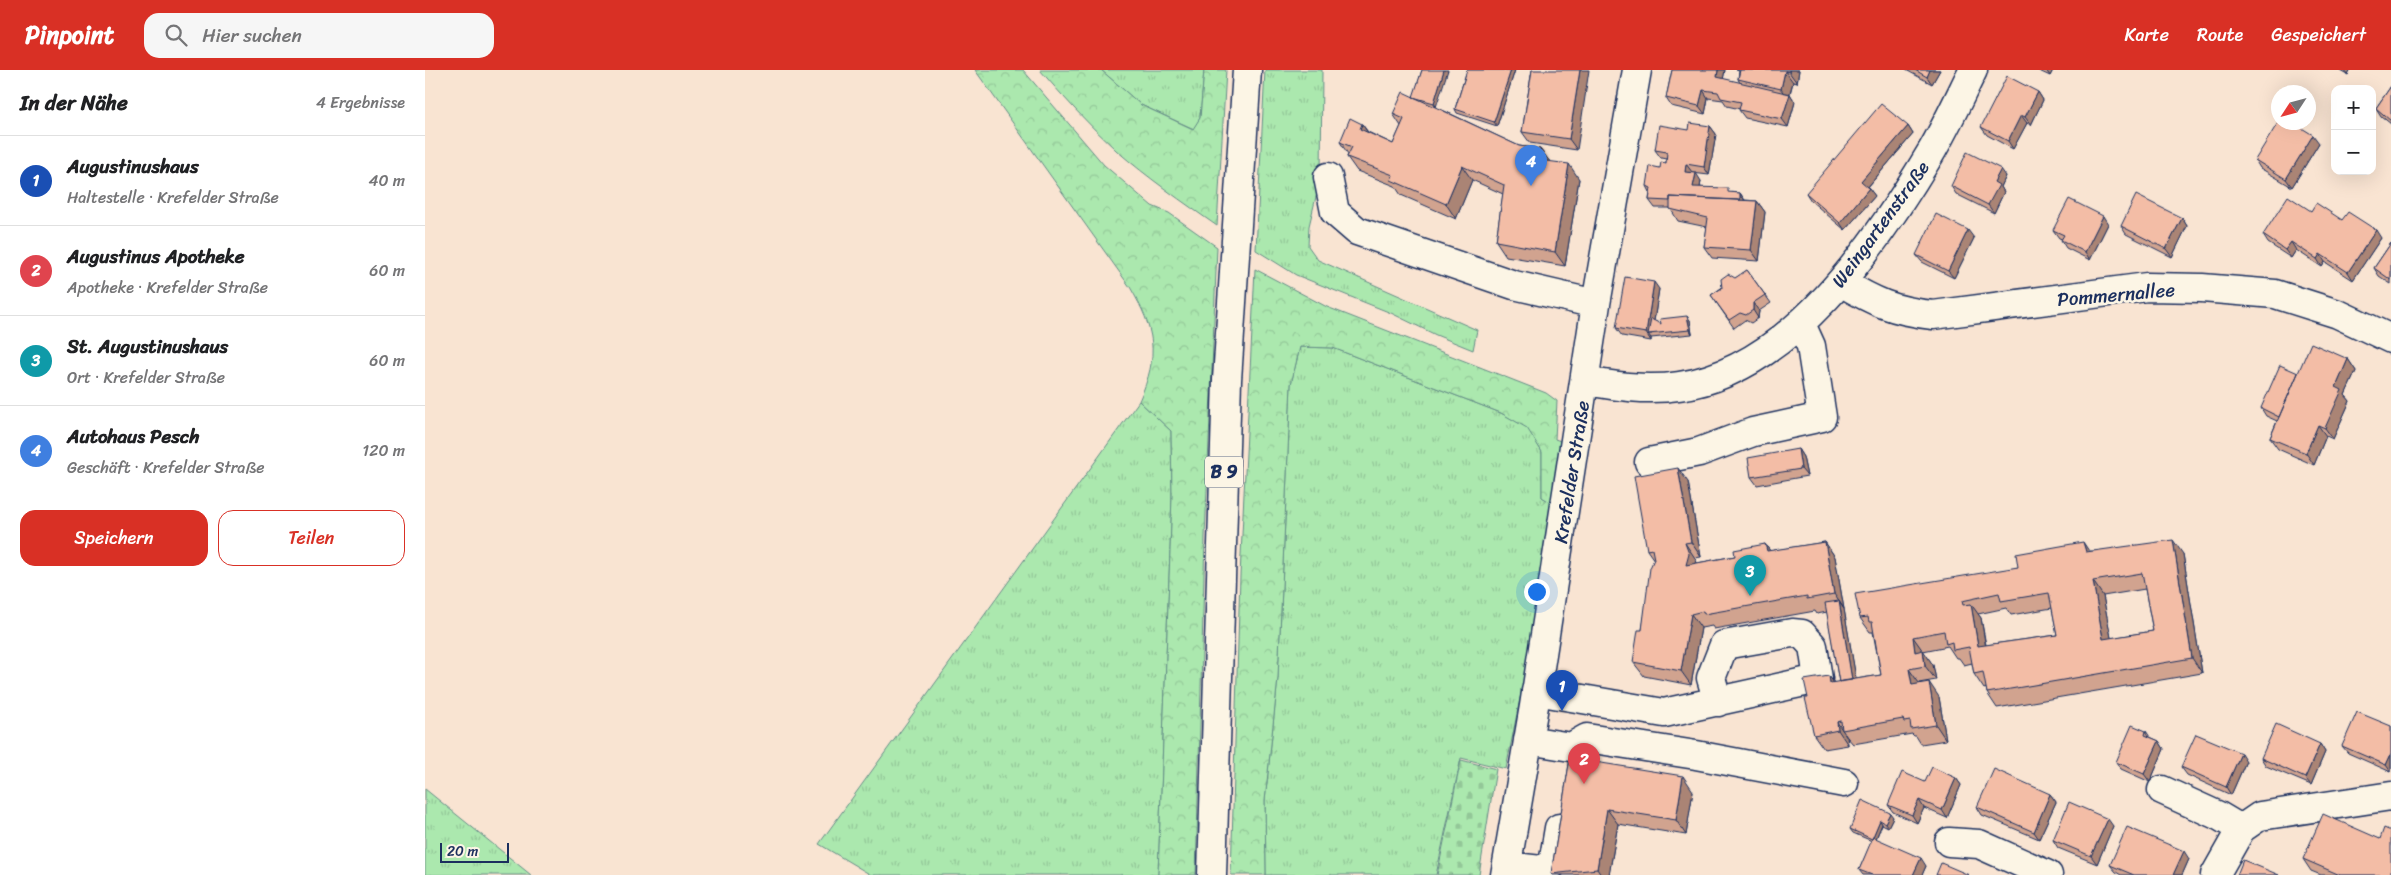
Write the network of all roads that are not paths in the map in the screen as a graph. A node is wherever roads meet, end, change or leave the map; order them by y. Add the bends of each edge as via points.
1 (1247, 70) edge
2 (1637, 70) edge
3 (1973, 70) edge
4 (1328, 177) dead end
5 (1841, 282) junction
6 (1596, 304) junction
7 (1801, 324) junction
8 (2391, 339) edge
9 (1585, 381) junction
10 (1649, 462) dead end
11 (1536, 691) junction
12 (1718, 702) dead end
13 (1528, 740) junction
14 (1571, 747) junction
15 (1567, 776) edge
16 (1844, 783) dead end
17 (2163, 790) dead end
18 (2391, 796) edge
19 (1562, 805) edge
20 (2241, 829) junction
21 (1949, 842) dead end
22 (1506, 870) edge
23 (1212, 875) edge
24 (2048, 875) edge
25 (2215, 875) edge

1 - 23 street, B 9 via 1227,380
2 - 6 street, Krefelder Straße
3 - 5 street, Weingartenstraße via 1931,153 1892,214
4 - 6 street via 1335,212 1357,232 1514,285
5 - 7 street, Weingartenstraße
5 - 8 street, Pommernallee via 1868,299 1902,312 1933,315 2147,287 2275,294 2338,314
6 - 9 street, Krefelder Straße
7 - 9 street, Weingartenstraße via 1766,351 1723,373 1680,386 1638,388
7 - 10 street via 1811,346 1822,417 1753,432 1699,452
9 - 11 street, Krefelder Straße
11 - 12 street via 1664,713
11 - 13 street, Krefelder Straße
13 - 14 street
13 - 22 street, Krefelder Straße
14 - 15 street
14 - 16 street via 1587,738
17 - 20 street
18 - 20 street via 2260,816
19 - 22 street via 1553,864 1541,870
20 - 25 street
21 - 24 street via 1979,844

